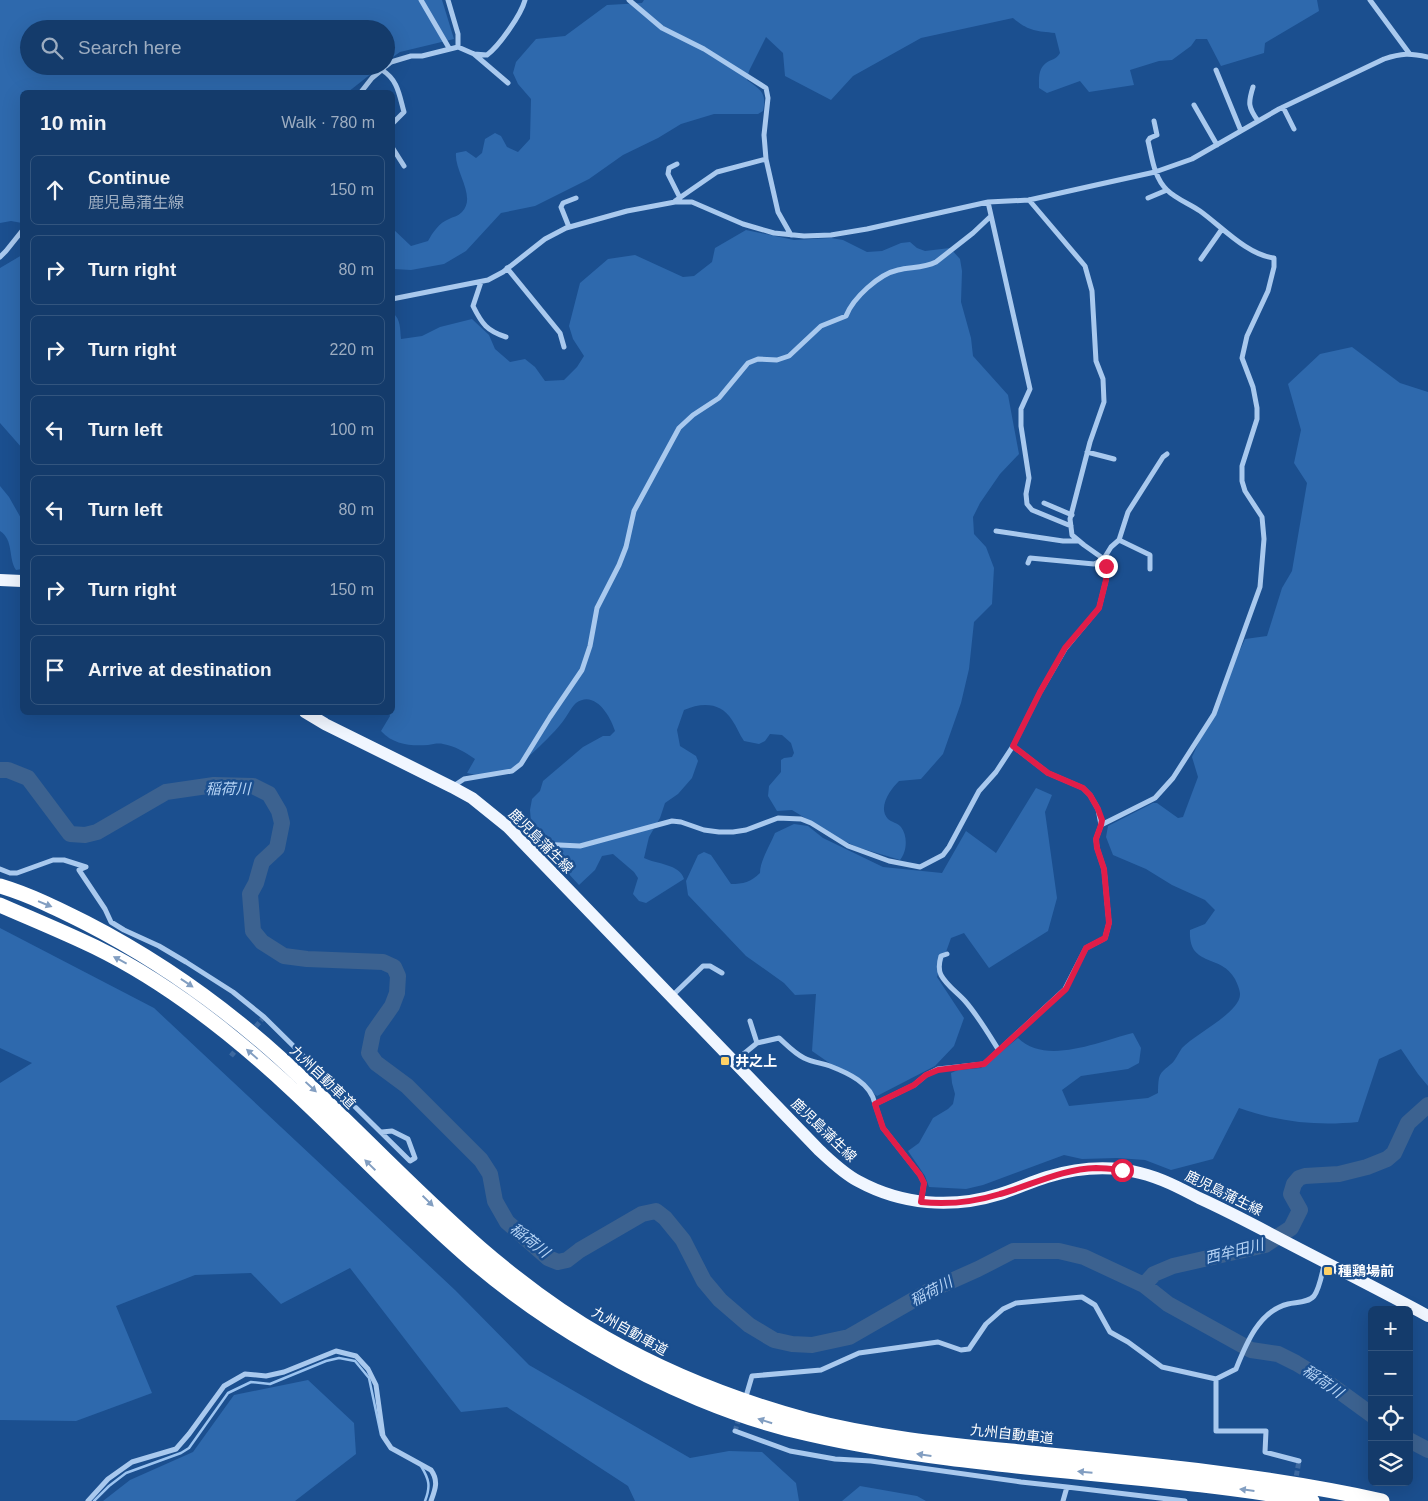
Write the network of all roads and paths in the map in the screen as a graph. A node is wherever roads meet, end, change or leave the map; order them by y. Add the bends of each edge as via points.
1 (421, 0) edge
2 (448, 0) edge
3 (525, 0) edge
4 (629, 0) edge
5 (1370, 0) edge
6 (458, 47) junction
7 (449, 48) junction
8 (1409, 53) junction
9 (474, 54) junction
10 (1428, 57) edge
11 (395, 61) edge
12 (1216, 70) dead end
13 (376, 75) edge
14 (391, 75) edge
15 (508, 83) dead end
16 (1253, 87) dead end
17 (363, 90) edge
18 (1194, 106) dead end
19 (1283, 107) junction
20 (395, 121) edge
21 (1154, 121) dead end
22 (1258, 121) junction
23 (1294, 129) dead end
24 (1241, 131) junction
25 (1217, 145) junction
26 (395, 152) edge
27 (766, 158) junction
28 (677, 164) dead end
29 (404, 166) dead end
30 (1156, 172) junction
31 (1167, 190) junction
32 (576, 198) dead end
33 (680, 198) junction
34 (1148, 198) dead end
35 (1029, 200) junction
36 (674, 202) junction
37 (988, 202) junction
38 (991, 216) junction
39 (569, 227) junction
40 (1222, 229) junction
41 (20, 233) edge
42 (791, 235) junction
43 (0, 257) edge
44 (1201, 259) dead end
45 (507, 268) junction
46 (481, 282) junction
47 (395, 298) edge
48 (506, 337) dead end
49 (564, 347) dead end
50 (1087, 452) junction
51 (1167, 454) dead end
52 (1114, 459) dead end
53 (1044, 503) dead end
54 (1072, 515) junction
55 (1071, 526) junction
56 (996, 532) dead end
57 (1119, 540) junction
58 (1079, 541) junction
59 (1103, 560) junction
60 (1028, 562) dead end
61 (1150, 569) dead end
62 (0, 580) edge
63 (20, 581) edge
64 (310, 715) edge
65 (1013, 746) junction
66 (452, 787) junction
67 (1101, 825) junction
68 (529, 847) junction
69 (0, 869) edge
70 (0, 886) edge
71 (0, 904) edge
72 (947, 954) dead end
73 (722, 973) dead end
74 (671, 996) junction
75 (750, 1021) dead end
76 (758, 1043) junction
77 (998, 1049) junction
78 (735, 1062) junction
79 (875, 1104) junction
80 (382, 1132) junction
81 (921, 1202) junction
82 (1325, 1262) junction
83 (1428, 1316) edge
84 (1216, 1379) junction
85 (747, 1393) dead end
86 (735, 1431) dead end
87 (1299, 1461) dead end
88 (1067, 1487) junction
89 (88, 1501) edge
90 (431, 1501) edge
91 (1063, 1501) edge
92 (1185, 1501) edge
93 (1312, 1501) edge
94 (1382, 1501) edge

1 - 7 street
2 - 6 street via 458,34
3 - 9 street via 491,52 487,55
4 - 27 street via 662,28 704,49 766,88
5 - 8 street
6 - 7 street
6 - 9 street
7 - 11 street
8 - 10 street
8 - 19 street via 1384,59
9 - 15 street
12 - 24 street
13 - 17 street
14 - 20 street via 404,112
16 - 22 street via 1249,100
18 - 25 street
19 - 22 street
19 - 23 street
21 - 30 street via 1157,135 1148,141
22 - 24 street
24 - 25 street
25 - 30 street
26 - 29 street
27 - 33 street via 717,172
27 - 42 street via 778,212
28 - 33 street via 669,168 668,174
30 - 31 street
30 - 35 street
31 - 34 street
31 - 40 street
32 - 39 street via 561,207
33 - 36 street
35 - 37 street
35 - 50 street via 1085,266 1092,290 1096,361 1103,379 1104,402
36 - 39 street
36 - 42 street via 692,202 743,224
37 - 38 street
37 - 42 street via 842,234
38 - 55 street via 1030,389 1021,409 1029,478 1027,504 1032,510
38 - 66 street via 929,266 897,270 882,278 859,296 846,316 821,326 789,356 748,363 719,398 692,415 679,428 634,511 626,547 597,608 582,670 521,764 512,771 464,778
39 - 45 street via 545,239
40 - 44 street
40 - 67 street via 1266,257 1274,258 1268,291 1247,336 1242,358 1257,408 1257,419 1242,466 1242,481 1262,517 1264,539 1260,587 1214,714 1173,778 1155,798
41 - 43 street
45 - 46 street
45 - 49 street via 560,333
46 - 47 street
46 - 48 street via 473,306 484,326
50 - 52 street
50 - 54 street
51 - 57 street via 1128,512
53 - 54 street
54 - 55 street
55 - 58 street via 1072,535
56 - 58 street
57 - 59 street
57 - 61 street via 1150,555
58 - 59 street
59 - 60 street via 1094,564 1030,558
59 - 65 street via 1106,580 1099,608 1065,648
62 - 63 main road
64 - 66 main road, 鹿児島蒲生線
65 - 67 street via 1048,773 1083,788 1098,809
65 - 68 street via 979,790 943,855 920,867 889,861 848,846 801,819 778,818 733,832 704,830 672,821 580,846 539,844
66 - 68 main road, 鹿児島蒲生線 via 479,804
67 - 77 street via 1096,839 1104,869 1109,923 1105,938 1086,948 1066,989
68 - 74 main road, 鹿児島蒲生線
69 - 80 street via 17,872 53,860 86,867 79,870 111,922 159,946 233,992 264,1017
70 -> 94 highway, 九州自動車道 via 102,931 194,988 279,1057 486,1254 548,1302 660,1367 759,1406 879,1435 1274,1481
93 -> 71 highway via 1148,1478 878,1448 806,1434 754,1418 647,1375 595,1348 541,1314 477,1265 269,1069 184,1000 96,948
72 - 77 street via 941,956 938,967 941,974 964,1000
73 - 74 street via 703,966
74 - 78 main road, 鹿児島蒲生線
75 - 76 street
76 - 78 street
76 - 79 street via 779,1038 804,1058 830,1066 865,1085
77 - 79 street via 984,1064 938,1070
78 - 81 main road, 鹿児島蒲生線 via 838,1167 877,1190
79 - 81 street via 883,1128 924,1183
80 - 80 street via 410,1161 416,1158 408,1138 392,1131
81 - 82 main road, 鹿児島蒲生線 via 949,1204 1001,1194 1063,1173 1095,1168 1122,1170 1175,1186
82 - 83 main road, 鹿児島蒲生線
82 - 84 street via 1311,1299 1278,1308 1262,1320 1236,1369
84 - 85 street via 1162,1368 1110,1332 1095,1305 1082,1297 1016,1303 1003,1309 986,1324 969,1349 961,1350 938,1342 859,1353 821,1370 752,1376
84 - 87 street via 1216,1431 1266,1431 1266,1452
86 - 88 street via 799,1453
88 - 91 street
88 - 92 street
89 - 90 street via 108,1479 132,1462 176,1449 224,1386 244,1374 266,1376 284,1372 336,1351 356,1356 368,1369 376,1385 383,1436 391,1448 434,1473 436,1489

